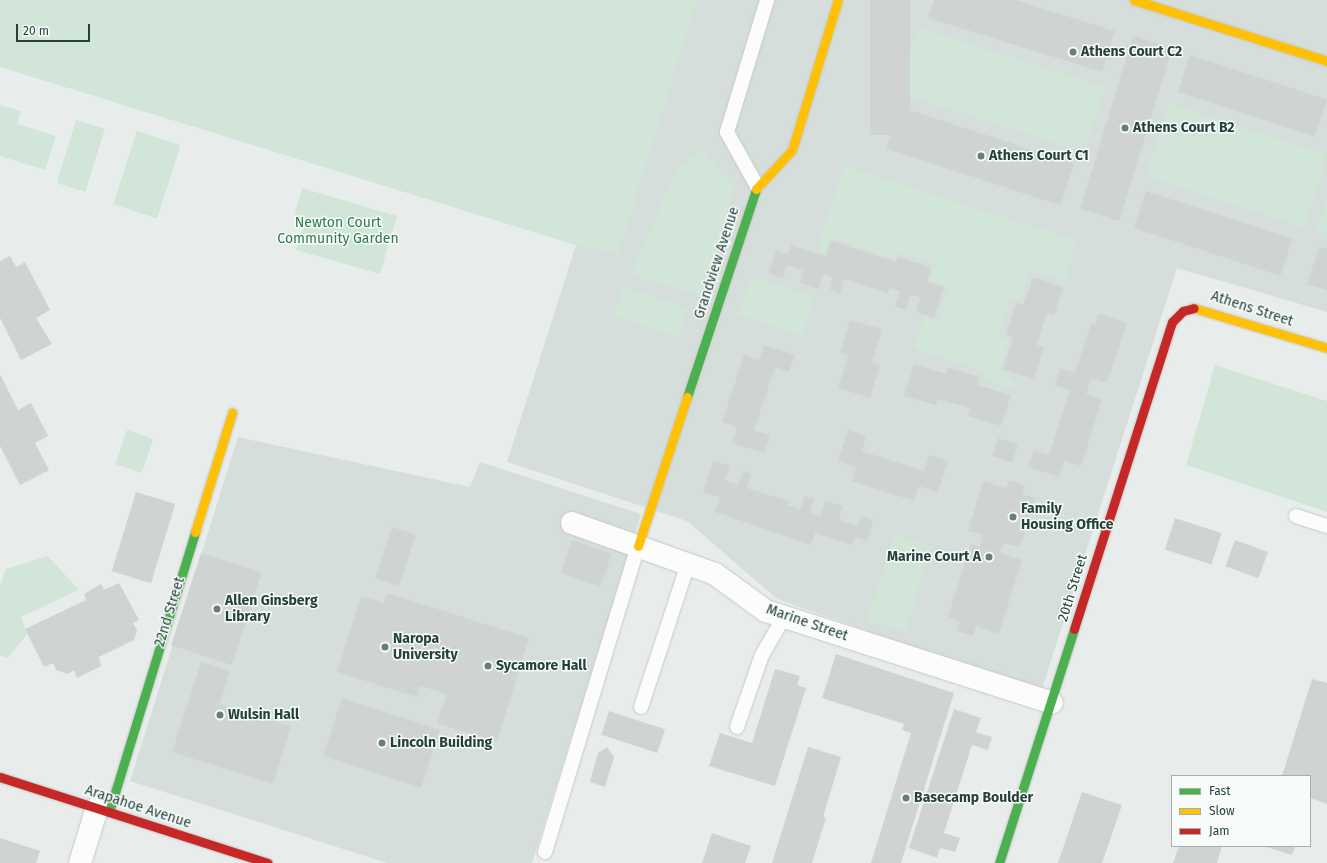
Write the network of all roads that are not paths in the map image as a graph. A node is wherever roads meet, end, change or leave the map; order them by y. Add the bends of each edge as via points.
1 (767, 0) edge
2 (838, 0) edge
3 (1134, 0) edge
4 (1327, 62) edge
5 (757, 186) junction
6 (1172, 322) joint
7 (1327, 348) edge
8 (232, 413) dead end
9 (1296, 516) dead end
10 (572, 523) dead end
11 (1327, 526) edge
12 (638, 546) junction
13 (688, 564) junction
14 (784, 617) junction
15 (1052, 703) junction
16 (641, 707) dead end
17 (737, 727) dead end
18 (0, 777) edge
19 (103, 810) junction
20 (545, 852) dead end
21 (80, 863) edge
22 (268, 863) edge
23 (999, 863) edge

1 - 5 lane via 727,132
2 - 5 street, Grandview Avenue via 792,150
3 - 4 street
5 - 12 street, Grandview Avenue
6 - 7 street, Athens Street via 1183,310 1199,306
6 - 15 street, 20th Street
8 - 19 street, 22nd Street
9 - 11 lane
10 - 12 street, Marine Street
12 - 13 street, Marine Street
12 - 20 lane
13 - 14 street, Marine Street via 715,574 766,611
13 - 16 lane
14 - 15 street, Marine Street
14 - 17 lane via 762,655
15 - 23 street, 20th Street
18 - 19 street, Arapahoe Avenue
19 - 21 street, 22nd Street
19 - 22 street, Arapahoe Avenue

